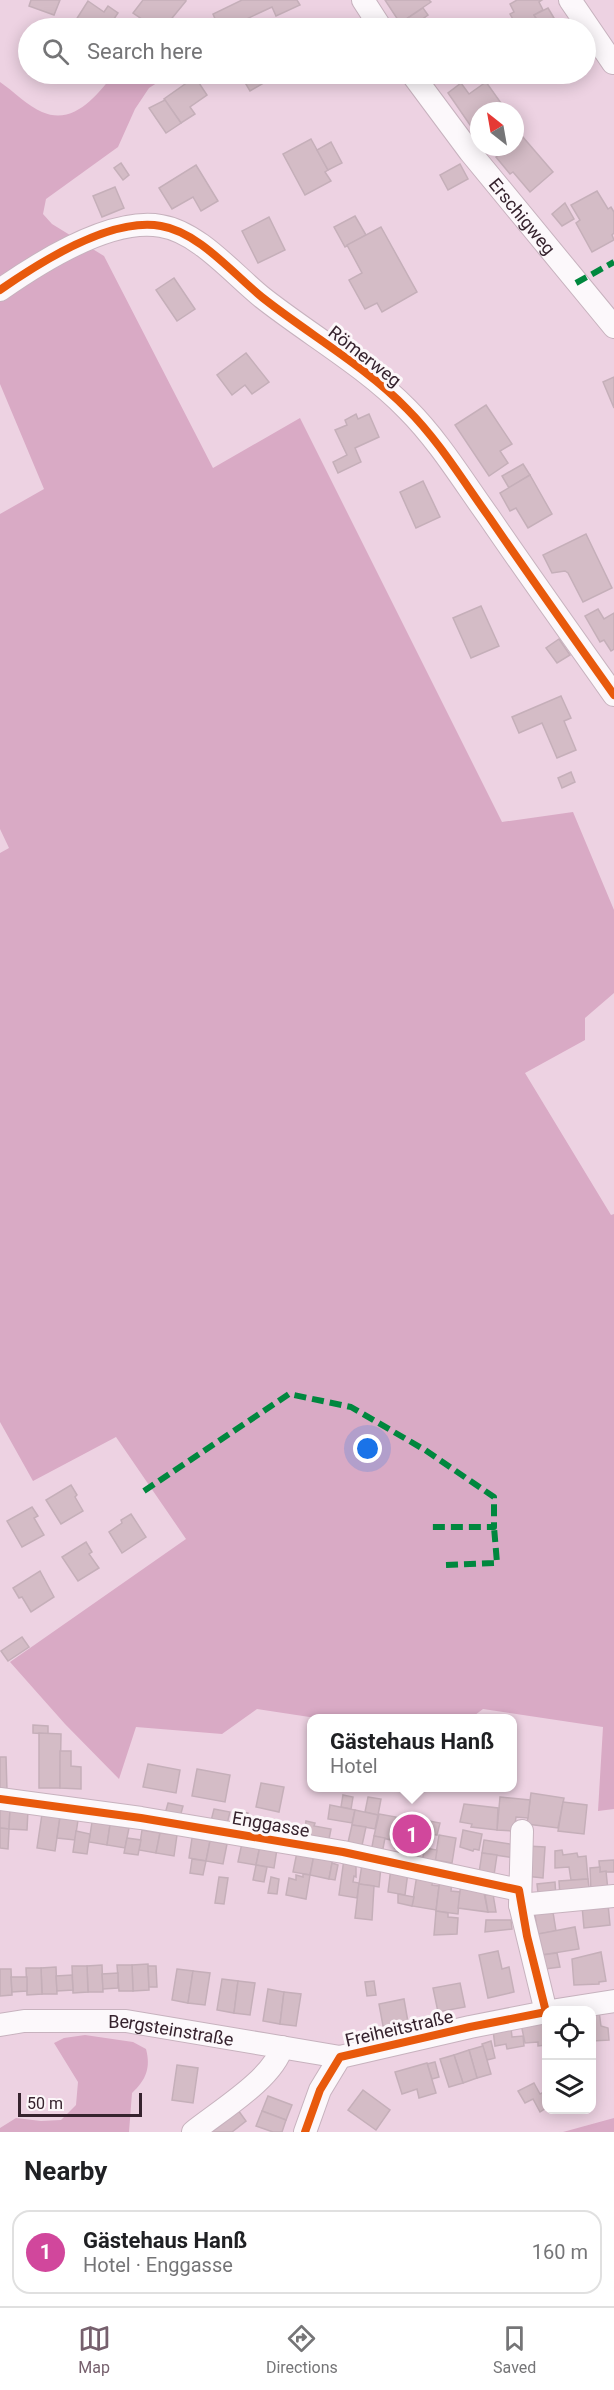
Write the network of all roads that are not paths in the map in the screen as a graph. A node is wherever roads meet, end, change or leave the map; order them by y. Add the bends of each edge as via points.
1 (363, 0) edge
2 (570, 0) edge
3 (375, 18) edge
4 (582, 18) edge
5 (596, 38) edge
6 (613, 63) edge
7 (419, 84) edge
8 (0, 290) edge
9 (614, 327) edge
10 (614, 695) edge
11 (0, 1799) edge
12 (522, 1832) dead end
13 (614, 1896) edge
14 (520, 1897) junction
15 (614, 2001) edge
16 (545, 2006) edge
17 (582, 2006) edge
18 (542, 2013) edge
19 (0, 2025) edge
20 (282, 2047) junction
21 (340, 2057) junction
22 (192, 2132) edge
23 (305, 2132) edge

1 - 3 street
2 - 4 street
5 - 6 street
7 - 9 street, Erschigweg via 470,152
8 - 10 street, Römerweg via 53,255 114,231 159,225 196,241 264,299 407,408 449,461
11 - 14 street, Enggasse via 297,1844
12 - 14 street
13 - 14 street, Enggasse
14 - 16 street
15 - 17 street
18 - 21 street, Freiheitstraße
19 - 20 street, Bergsteinstraße via 24,2020 126,2021
20 - 21 street, Bergsteinstraße
20 - 22 street via 264,2077
21 - 23 street, Freiheitstraße via 320,2090

